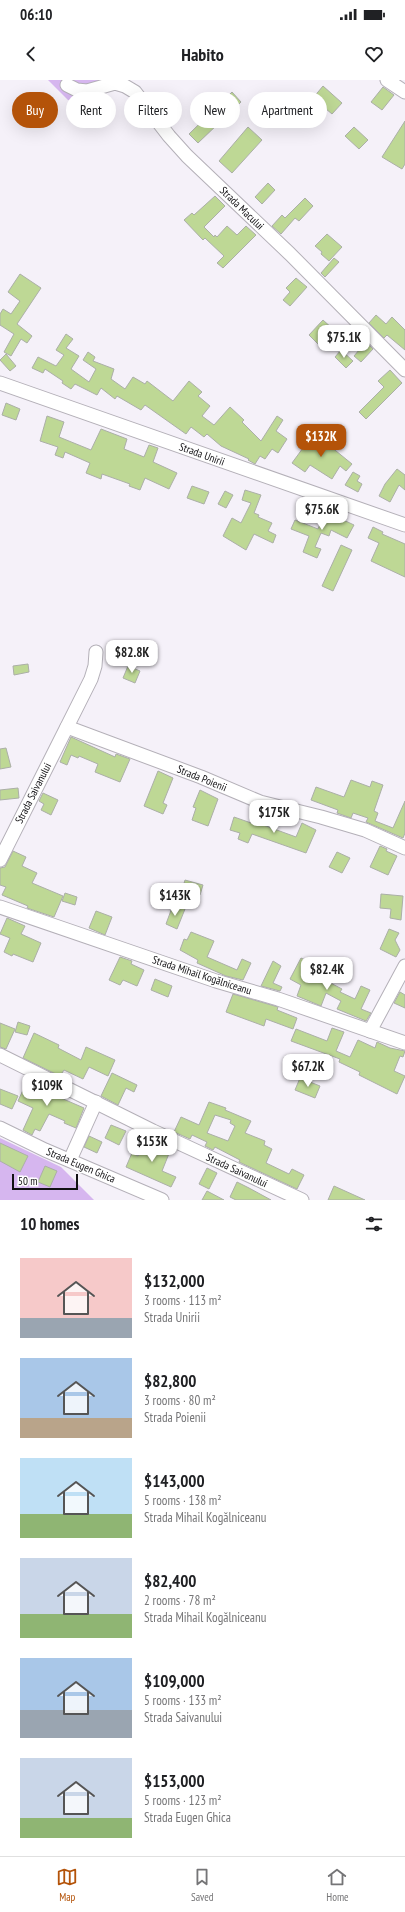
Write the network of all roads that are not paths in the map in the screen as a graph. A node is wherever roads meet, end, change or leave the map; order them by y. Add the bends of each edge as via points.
1 (387, 80) edge
2 (67, 85) dead end
3 (405, 92) edge
4 (405, 370) edge
5 (0, 371) edge
6 (5, 385) edge
7 (405, 525) edge
8 (96, 652) dead end
9 (67, 727) junction
10 (405, 848) edge
11 (0, 860) edge
12 (0, 907) edge
13 (405, 966) edge
14 (370, 1031) junction
15 (405, 1042) edge
16 (0, 1056) edge
17 (96, 1102) junction
18 (0, 1128) edge
19 (70, 1160) junction
20 (162, 1200) edge
21 (302, 1200) edge

1 - 3 street
2 - 4 street, Strada Macului via 87,91 115,83 135,92 187,156 290,254
5 - 6 street
6 - 7 street, Strada Unirii
8 - 9 street, Strada Saivanului via 91,679
9 - 10 street, Strada Poienii via 260,802 365,830
9 - 11 street, Strada Saivanului
12 - 14 street, Strada Mihail Kogălniceanu
13 - 14 street
14 - 15 street, Strada Mihail Kogălniceanu
16 - 17 street, Strada Saivanului
17 - 19 street
17 - 21 street, Strada Saivanului
18 - 19 street, Strada Eugen Ghica
19 - 20 street, Strada Eugen Ghica

